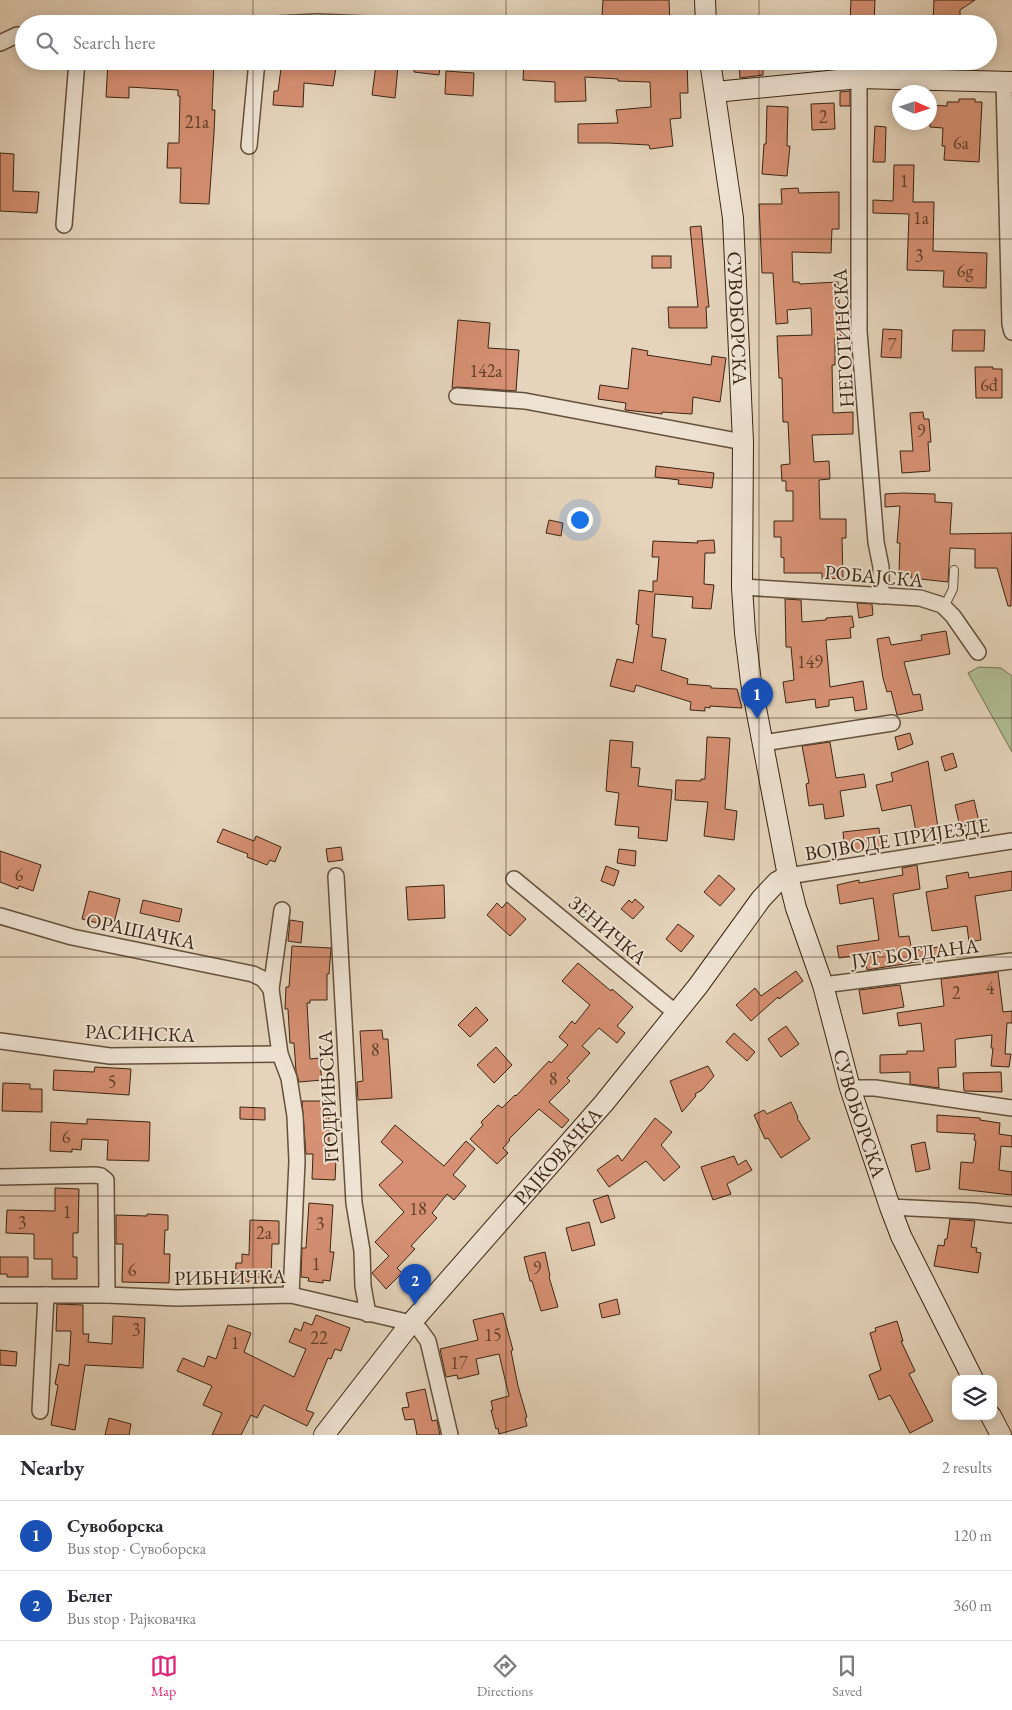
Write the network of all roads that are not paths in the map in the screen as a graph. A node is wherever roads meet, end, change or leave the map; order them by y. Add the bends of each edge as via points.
1 (705, 0) edge
2 (706, 15) edge
3 (15, 36) edge
4 (0, 43) edge
5 (76, 70) edge
6 (256, 70) edge
7 (711, 70) edge
8 (859, 78) junction
9 (1008, 82) edge
10 (715, 92) junction
11 (249, 146) dead end
12 (64, 225) dead end
13 (1012, 332) edge
14 (457, 396) dead end
15 (743, 442) junction
16 (954, 570) dead end
17 (742, 587) junction
18 (882, 596) junction
19 (944, 607) junction
20 (978, 652) dead end
21 (892, 723) dead end
22 (763, 743) junction
23 (1012, 841) edge
24 (336, 876) dead end
25 (788, 876) junction
26 (514, 879) dead end
27 (282, 910) dead end
28 (0, 916) edge
29 (1012, 960) edge
30 (823, 985) junction
31 (271, 988) junction
32 (676, 1013) junction
33 (0, 1041) edge
34 (280, 1054) junction
35 (850, 1088) junction
36 (1012, 1108) edge
37 (0, 1177) edge
38 (890, 1206) junction
39 (1012, 1215) edge
40 (0, 1295) edge
41 (46, 1295) junction
42 (107, 1295) junction
43 (291, 1295) junction
44 (368, 1314) junction
45 (412, 1323) junction
46 (971, 1375) edge
47 (40, 1412) dead end
48 (994, 1420) edge
49 (324, 1435) edge
50 (450, 1435) edge
51 (1001, 1435) edge

1 - 2 main road
3 - 4 street
5 - 12 street
6 - 11 street
7 - 10 main road, СУВОБОРСКА
8 - 9 main road
8 - 10 main road
8 - 18 street, НЕГОТИНСКА via 859,332
9 - 13 street
10 - 15 main road, СУВОБОРСКА via 732,218
14 - 15 street via 525,401
15 - 17 main road, СУВОБОРСКА
16 - 19 lane via 953,589
17 - 18 street, РОБАЈСКА
17 - 22 main road, СУВОБОРСКА via 751,682
18 - 19 street, РОБАЈСКА via 920,598
19 - 20 street, РОБАЈСКА
21 - 22 street
22 - 25 main road, СУВОБОРСКА
23 - 25 street, ВОЈВОДЕ ПРИЈЕЗДЕ
24 - 44 street, ПОДРИЊСКА via 354,1203
25 - 30 main road, СУВОБОРСКА
25 - 32 main road, РАЈКОВАЧКА via 761,898
26 - 32 street, ЗЕНИЧКА
27 - 31 street, ПОДРИЊСКА
28 - 31 street, ОРАШАЧКА via 72,937 254,974
29 - 30 street, ЈУГ БОГДАНА
30 - 35 main road, СУВОБОРСКА
31 - 34 street, ПОДРИЊСКА
32 - 45 main road, РАЈКОВАЧКА via 604,1103
33 - 34 street, РАСИНСКА via 110,1056
34 - 43 street, ПОДРИЊСКА via 293,1094 297,1161
35 - 36 street via 875,1088
35 - 38 main road, СУВОБОРСКА
37 - 42 street via 95,1175 106,1180
38 - 39 street
38 - 46 main road, СУВОБОРСКА via 901,1236
40 - 41 street, РИБНИЧКА
41 - 42 street, РИБНИЧКА
41 - 47 street
42 - 43 street, РИБНИЧКА via 177,1298
43 - 44 street, РИБНИЧКА
44 - 45 street, РИБНИЧКА
45 - 49 main road, РАЈКОВАЧКА
45 - 50 street via 428,1341
48 - 51 main road

